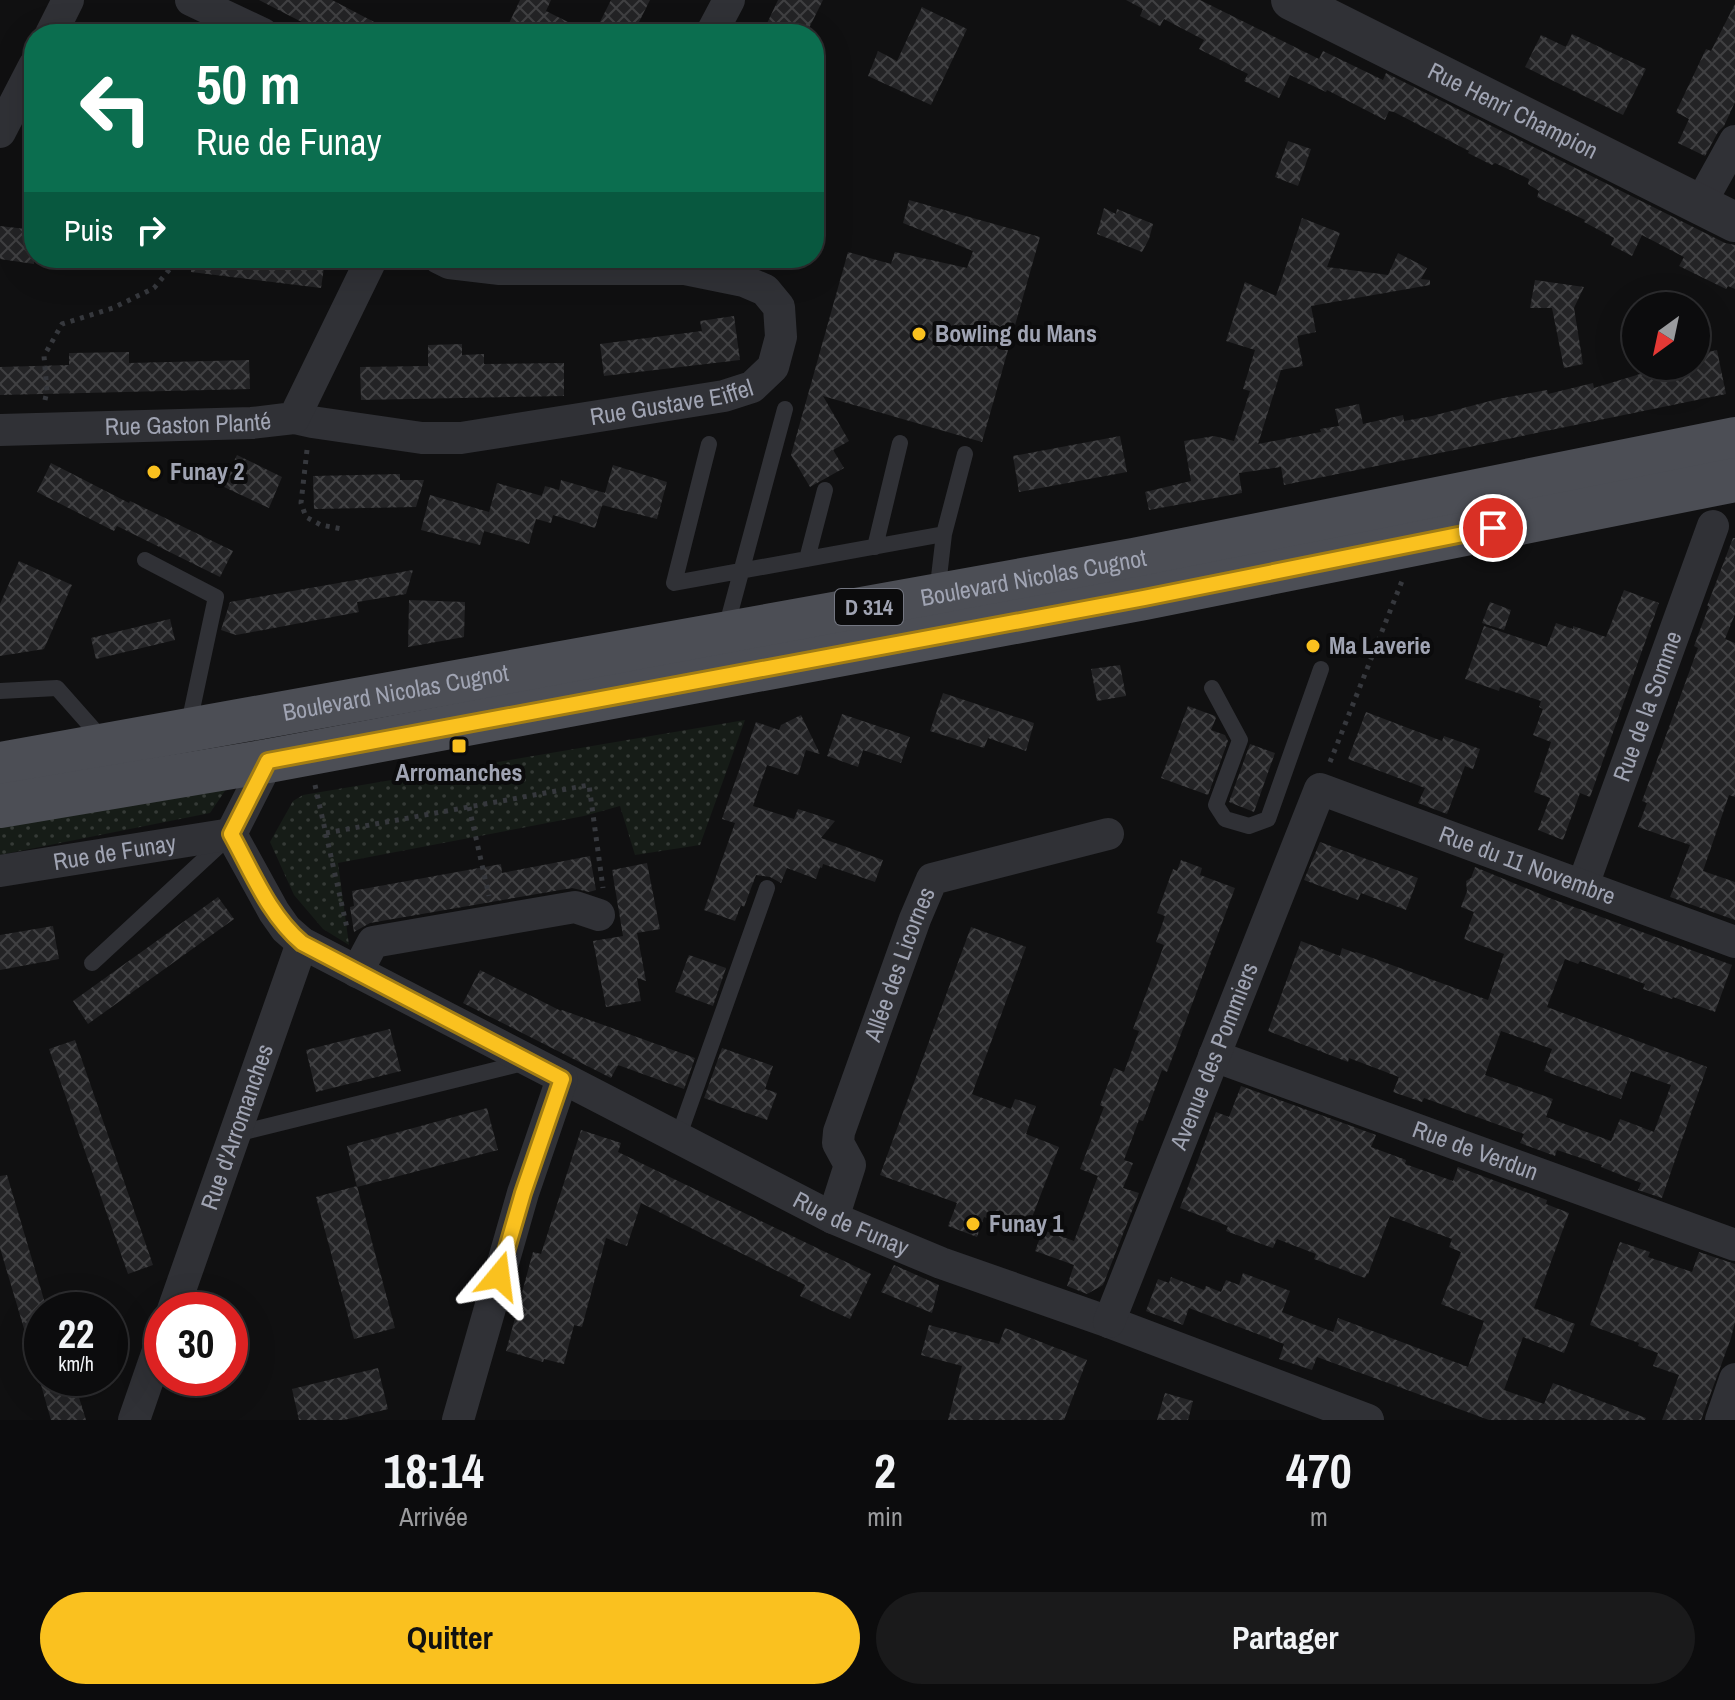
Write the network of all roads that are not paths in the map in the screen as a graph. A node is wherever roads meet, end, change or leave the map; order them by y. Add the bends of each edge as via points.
1 (68, 0) edge
2 (191, 0) edge
3 (729, 0) edge
4 (1291, 0) edge
5 (56, 24) edge
6 (242, 24) edge
7 (716, 24) edge
8 (24, 85) edge
9 (0, 132) edge
10 (1735, 141) edge
11 (1700, 204) junction
12 (1735, 222) edge
13 (368, 268) edge
14 (492, 268) edge
15 (785, 409) dead end
16 (303, 420) junction
17 (0, 430) edge
18 (1735, 439) edge
19 (900, 443) dead end
20 (709, 444) dead end
21 (965, 454) dead end
22 (1735, 480) edge
23 (825, 490) dead end
24 (1713, 526) dead end
25 (944, 534) junction
26 (875, 547) junction
27 (807, 559) junction
28 (145, 560) dead end
29 (742, 571) junction
30 (937, 595) junction
31 (725, 634) junction
32 (1321, 669) dead end
33 (1212, 688) dead end
34 (0, 691) edge
35 (187, 730) junction
36 (107, 745) junction
37 (288, 757) junction
38 (0, 764) edge
39 (1320, 789) joint
40 (0, 806) edge
41 (231, 834) junction
42 (1108, 834) dead end
43 (0, 871) edge
44 (1583, 885) junction
45 (767, 888) dead end
46 (599, 915) road end
47 (1735, 942) edge
48 (302, 943) junction
49 (92, 963) dead end
50 (357, 972) junction
51 (1214, 1056) junction
52 (529, 1062) junction
53 (562, 1079) junction
54 (236, 1134) junction
55 (678, 1138) junction
56 (833, 1218) junction
57 (1735, 1245) edge
58 (179, 1292) edge
59 (1109, 1322) junction
60 (1735, 1379) edge
61 (144, 1391) edge
62 (134, 1420) edge
63 (458, 1420) edge
64 (1368, 1420) edge
65 (1721, 1420) edge

1 - 5 street
2 - 6 street
3 - 7 street
4 - 11 street, Rue Henri Champion
8 - 9 street
10 - 11 street
11 - 12 street, Rue Henri Champion
13 - 16 street, Rue Gaston Planté
14 - 16 street, Rue Gustave Eiffel via 685,269 744,281 765,290 779,307 781,337 773,367 752,387 724,396 461,438 422,438
15 - 29 lane
16 - 17 street, Rue Gaston Planté
18 - 30 main road, Boulevard Nicolas Cugnot / D 314
19 - 26 lane
20 - 29 lane via 674,583
21 - 25 lane
22 - 37 main road, Boulevard Nicolas Cugnot / D 314 via 1144,598
23 - 27 lane
24 - 44 street, Rue de la Somme
25 - 26 lane
25 - 30 lane
26 - 27 lane
27 - 29 lane
28 - 35 lane via 216,597
29 - 31 lane
30 - 31 main road, Boulevard Nicolas Cugnot / D 314
31 - 35 main road, Boulevard Nicolas Cugnot / D 314
32 - 33 lane via 1268,819 1249,826 1225,819 1216,805 1240,740
34 - 36 lane via 57,688
35 - 36 main road, Boulevard Nicolas Cugnot / D 314
36 - 38 main road, Boulevard Nicolas Cugnot / D 314
37 - 40 main road, Boulevard Nicolas Cugnot / D 314
37 - 41 street, Rue de Funay
39 - 44 street, Rue du 11 Novembre
39 - 51 street, Avenue des Pommiers
41 - 43 street, Rue de Funay
41 - 48 street, Rue de Funay via 274,912
41 - 49 lane, Rue de Funay
42 - 56 street, Allée des Licornes via 932,879 839,1132 838,1143 850,1165
44 - 47 street, Rue du 11 Novembre
45 - 55 lane
46 - 50 street via 575,907 373,942
48 - 50 street, Rue de Funay
48 - 54 street, Rue d'Arromanches
50 - 52 street, Rue de Funay
51 - 57 street, Rue de Verdun
51 - 59 street, Avenue des Pommiers
52 - 53 street, Rue de Funay
52 - 54 lane
53 - 55 street, Rue de Funay
53 - 63 street via 523,1193
54 - 58 street, Rue d'Arromanches
55 - 56 street, Rue de Funay
56 - 59 street, Rue de Funay via 941,1263
59 - 64 street, Rue de Funay
60 - 65 street
61 - 62 street

